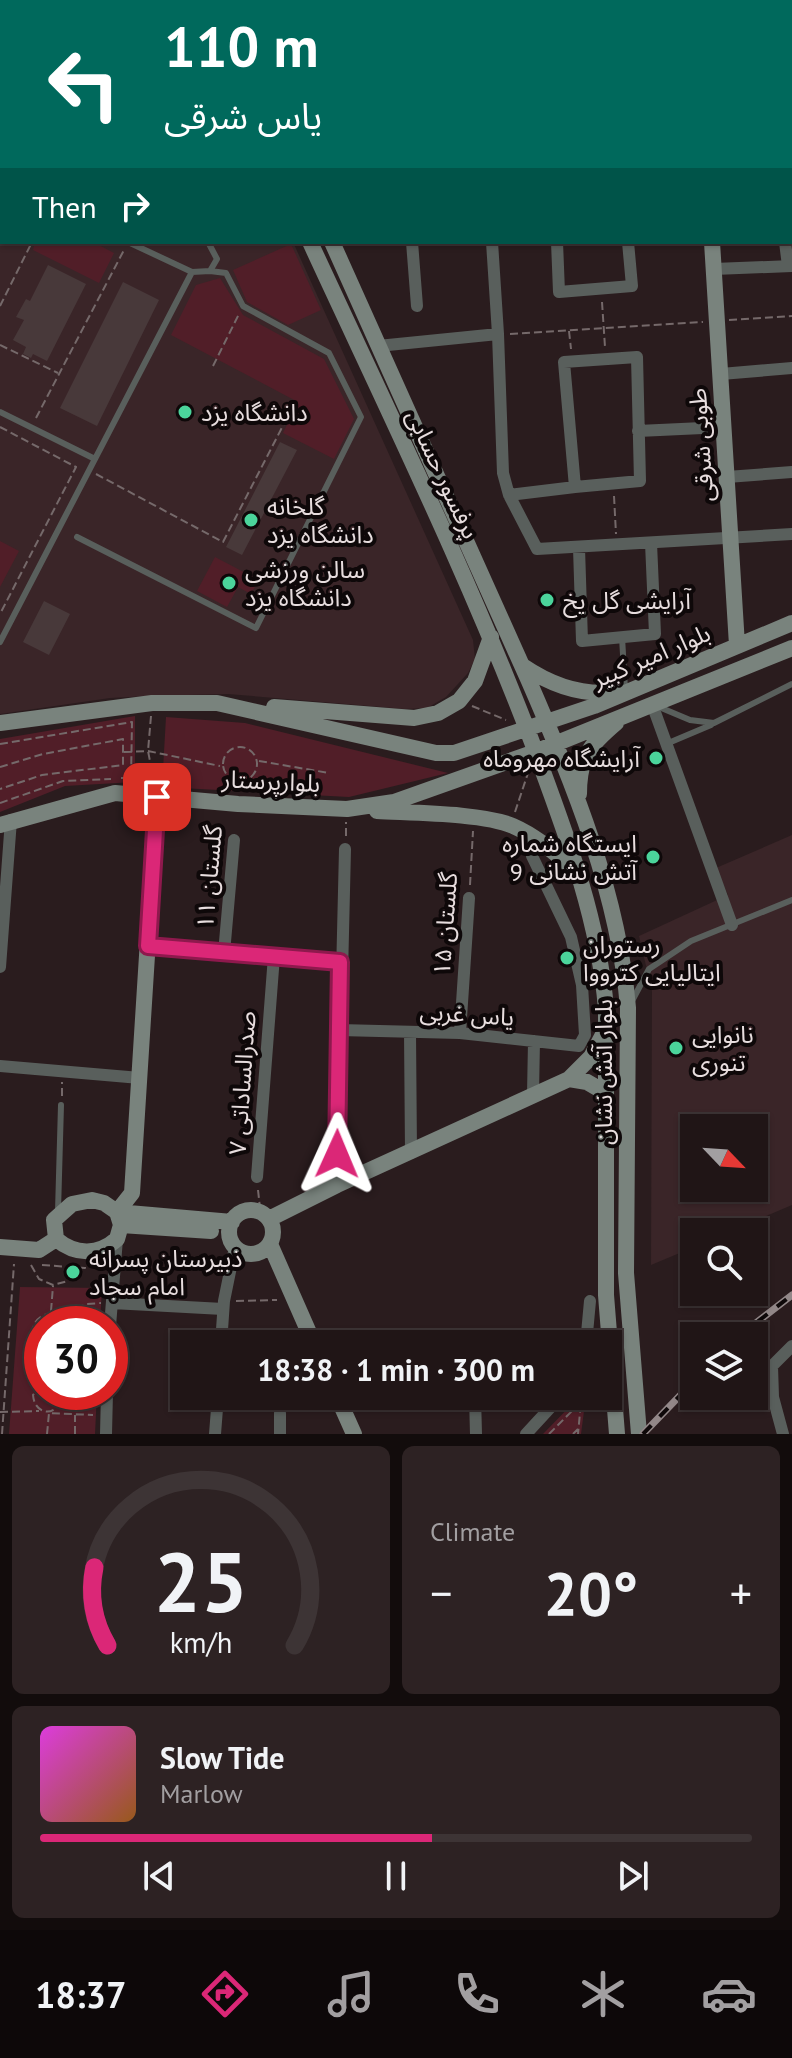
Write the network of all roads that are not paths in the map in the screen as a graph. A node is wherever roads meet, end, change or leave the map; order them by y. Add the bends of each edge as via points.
1 (132, 244) edge
2 (209, 244) edge
3 (311, 244) edge
4 (333, 244) edge
5 (412, 244) edge
6 (492, 244) edge
7 (557, 244) edge
8 (628, 244) edge
9 (712, 244) edge
10 (785, 244) edge
11 (790, 266) edge
12 (714, 269) junction
13 (210, 271) junction
14 (192, 272) junction
15 (417, 306) dead end
16 (498, 334) junction
17 (378, 346) junction
18 (792, 369) edge
19 (721, 374) junction
20 (0, 412) edge
21 (724, 427) junction
22 (638, 431) junction
23 (95, 459) junction
24 (792, 472) edge
25 (727, 477) junction
26 (575, 487) junction
27 (509, 495) junction
28 (792, 534) edge
29 (77, 537) dead end
30 (731, 539) junction
31 (651, 543) junction
32 (579, 548) junction
33 (792, 623) edge
34 (491, 637) junction
35 (622, 637) junction
36 (0, 642) edge
37 (737, 645) junction
38 (792, 648) edge
39 (523, 666) junction
40 (792, 684) edge
41 (625, 691) junction
42 (217, 703) junction
43 (652, 704) junction
44 (626, 715) junction
45 (548, 721) junction
46 (0, 723) edge
47 (714, 723) junction
48 (527, 728) junction
49 (556, 742) junction
50 (666, 744) junction
51 (535, 752) junction
52 (442, 753) junction
53 (453, 783) junction
54 (157, 797) junction
55 (579, 807) junction
56 (347, 809) junction
57 (6, 823) edge
58 (234, 840) dead end
59 (345, 849) road end
60 (532, 856) dead end
61 (576, 870) junction
62 (469, 898) road end
63 (792, 900) edge
64 (590, 918) junction
65 (732, 925) junction
66 (567, 927) junction
67 (148, 946) junction
68 (224, 953) junction
69 (274, 956) junction
70 (340, 962) junction
71 (0, 967) edge
72 (628, 1008) junction
73 (607, 1028) junction
74 (339, 1030) junction
75 (410, 1032) junction
76 (460, 1033) junction
77 (534, 1041) junction
78 (0, 1066) edge
79 (140, 1078) junction
80 (569, 1079) junction
81 (606, 1093) junction
82 (533, 1094) junction
83 (61, 1105) road end
84 (411, 1153) junction
85 (257, 1177) road end
86 (337, 1185) junction
87 (58, 1214) junction
88 (264, 1216) junction
89 (118, 1225) junction
90 (232, 1234) junction
91 (56, 1239) junction
92 (270, 1244) junction
93 (0, 1247) edge
94 (590, 1301) dead end
95 (112, 1303) junction
96 (224, 1305) junction
97 (112, 1306) edge
98 (222, 1330) edge
99 (308, 1330) edge
100 (587, 1330) edge
101 (792, 1346) edge
102 (107, 1410) edge
103 (217, 1410) edge
104 (343, 1410) edge
105 (475, 1410) edge
106 (548, 1410) edge
107 (280, 1413) dead end
108 (106, 1434) edge
109 (215, 1434) edge
110 (280, 1434) edge
111 (354, 1434) edge
112 (476, 1434) edge
113 (526, 1434) edge
114 (617, 1434) edge
115 (639, 1434) edge
116 (783, 1434) edge

1 - 14 lane
2 - 13 lane via 217,259
3 - 34 main road, پرفسور حسابی
4 - 17 main road, پرفسور حسابی
5 - 15 street
6 - 16 street
7 - 8 street via 559,292 632,286
9 - 12 main road, طوبی شرقی
10 - 11 street
11 - 12 street
12 - 19 main road, طوبی شرقی
13 - 14 lane
13 - 29 lane via 226,273 243,306 329,353 361,417 256,628
14 - 23 lane
16 - 17 street
16 - 27 street via 503,473
17 - 39 main road, پرفسور حسابی
18 - 19 street
19 - 21 main road, طوبی شرقی
20 - 23 lane
21 - 22 street
21 - 25 main road, طوبی شرقی
22 - 26 street via 640,481
22 - 26 street via 637,357 564,362
23 - 36 lane
24 - 25 street
25 - 30 main road, طوبی شرقی
26 - 27 street
27 - 32 street via 537,549
28 - 30 street
30 - 31 street
30 - 37 main road, طوبی شرقی
31 - 32 street
31 - 35 street via 655,634
32 - 35 street via 582,641
33 - 37 main road, بلوار امیر کبیر
34 - 42 main road via 475,681 459,701 438,713 414,718
34 - 48 main road, پرفسور حسابی
35 - 41 lane
37 - 41 main road, بلوار امیر کبیر
38 - 43 main road, بلوار امیر کبیر
39 - 41 main road via 580,692
39 - 45 main road, پرفسور حسابی
40 - 47 lane
41 - 45 main road, بلوار امیر کبیر
42 - 46 main road via 152,703
42 - 52 main road
43 - 44 main road, بلوار امیر کبیر
43 - 47 lane via 690,720
43 - 50 street
44 - 49 main road, بلوار امیر کبیر
44 - 55 main road via 592,744 579,769
45 - 48 main road, بلوار امیر کبیر
45 - 49 main road, بلوار آتش نشان
47 - 50 lane
48 - 51 main road, بلوار آتش نشان
48 - 52 main road
49 - 51 main road, بلوار امیر کبیر
49 - 55 main road, بلوار آتش نشان
50 - 65 street
51 - 53 main road, بلوارپرستار
51 - 61 main road, بلوار آتش نشان
52 - 53 main road via 459,769
53 - 56 main road, بلوارپرستار via 394,802
54 - 56 main road, بلوارپرستار
54 - 57 main road, بلوارپرستار via 115,793
54 - 67 main road
55 - 72 main road, بلوار آتش نشان via 616,924
56 - 61 main road via 511,824
57 - 71 street
58 - 68 street, گلستان ۱۱
59 - 70 street
60 - 66 street
61 - 64 main road, بلوار آتش نشان
62 - 76 street, گلستان ۱۵
63 - 65 lane
64 - 66 street
64 - 73 main road, بلوار آتش نشان via 603,971
65 - 72 lane via 691,941 649,969
66 - 77 street, یاس غربی via 582,985 585,1035 579,1046
67 - 68 street
67 - 79 main road
68 - 69 street
69 - 70 street
69 - 85 street, صدرالساداتی ۷
70 - 74 street
72 - 115 main road, بلوار آتش نشان via 626,1273
73 - 80 main road via 591,1057
73 - 81 main road, بلوار آتش نشان
74 - 75 street, یاس غربی
74 - 86 street
75 - 76 street, یاس غربی
75 - 84 street
76 - 77 street, یاس غربی
77 - 82 street
78 - 79 street
79 - 89 main road via 132,1193
80 - 81 main road
80 - 82 main road
81 - 114 main road, بلوار آتش نشان via 606,1295
82 - 84 main road
83 - 87 lane
84 - 86 main road
86 - 88 main road
87 - 89 main road via 92,1200 104,1203
87 - 91 main road
88 - 90 main road via 247,1211
88 - 92 main road via 273,1232
89 - 90 main road
89 - 91 main road via 100,1250 68,1248
89 - 95 street
90 - 92 main road via 240,1251 253,1254
90 - 96 street
91 - 93 main road via 39,1250
92 - 99 main road
94 - 100 street
95 - 96 street
95 - 97 street
96 - 98 street
101 - 116 street via 772,1366
102 - 108 street
103 - 109 street
104 - 111 main road
105 - 112 street
106 - 113 street
107 - 110 street

